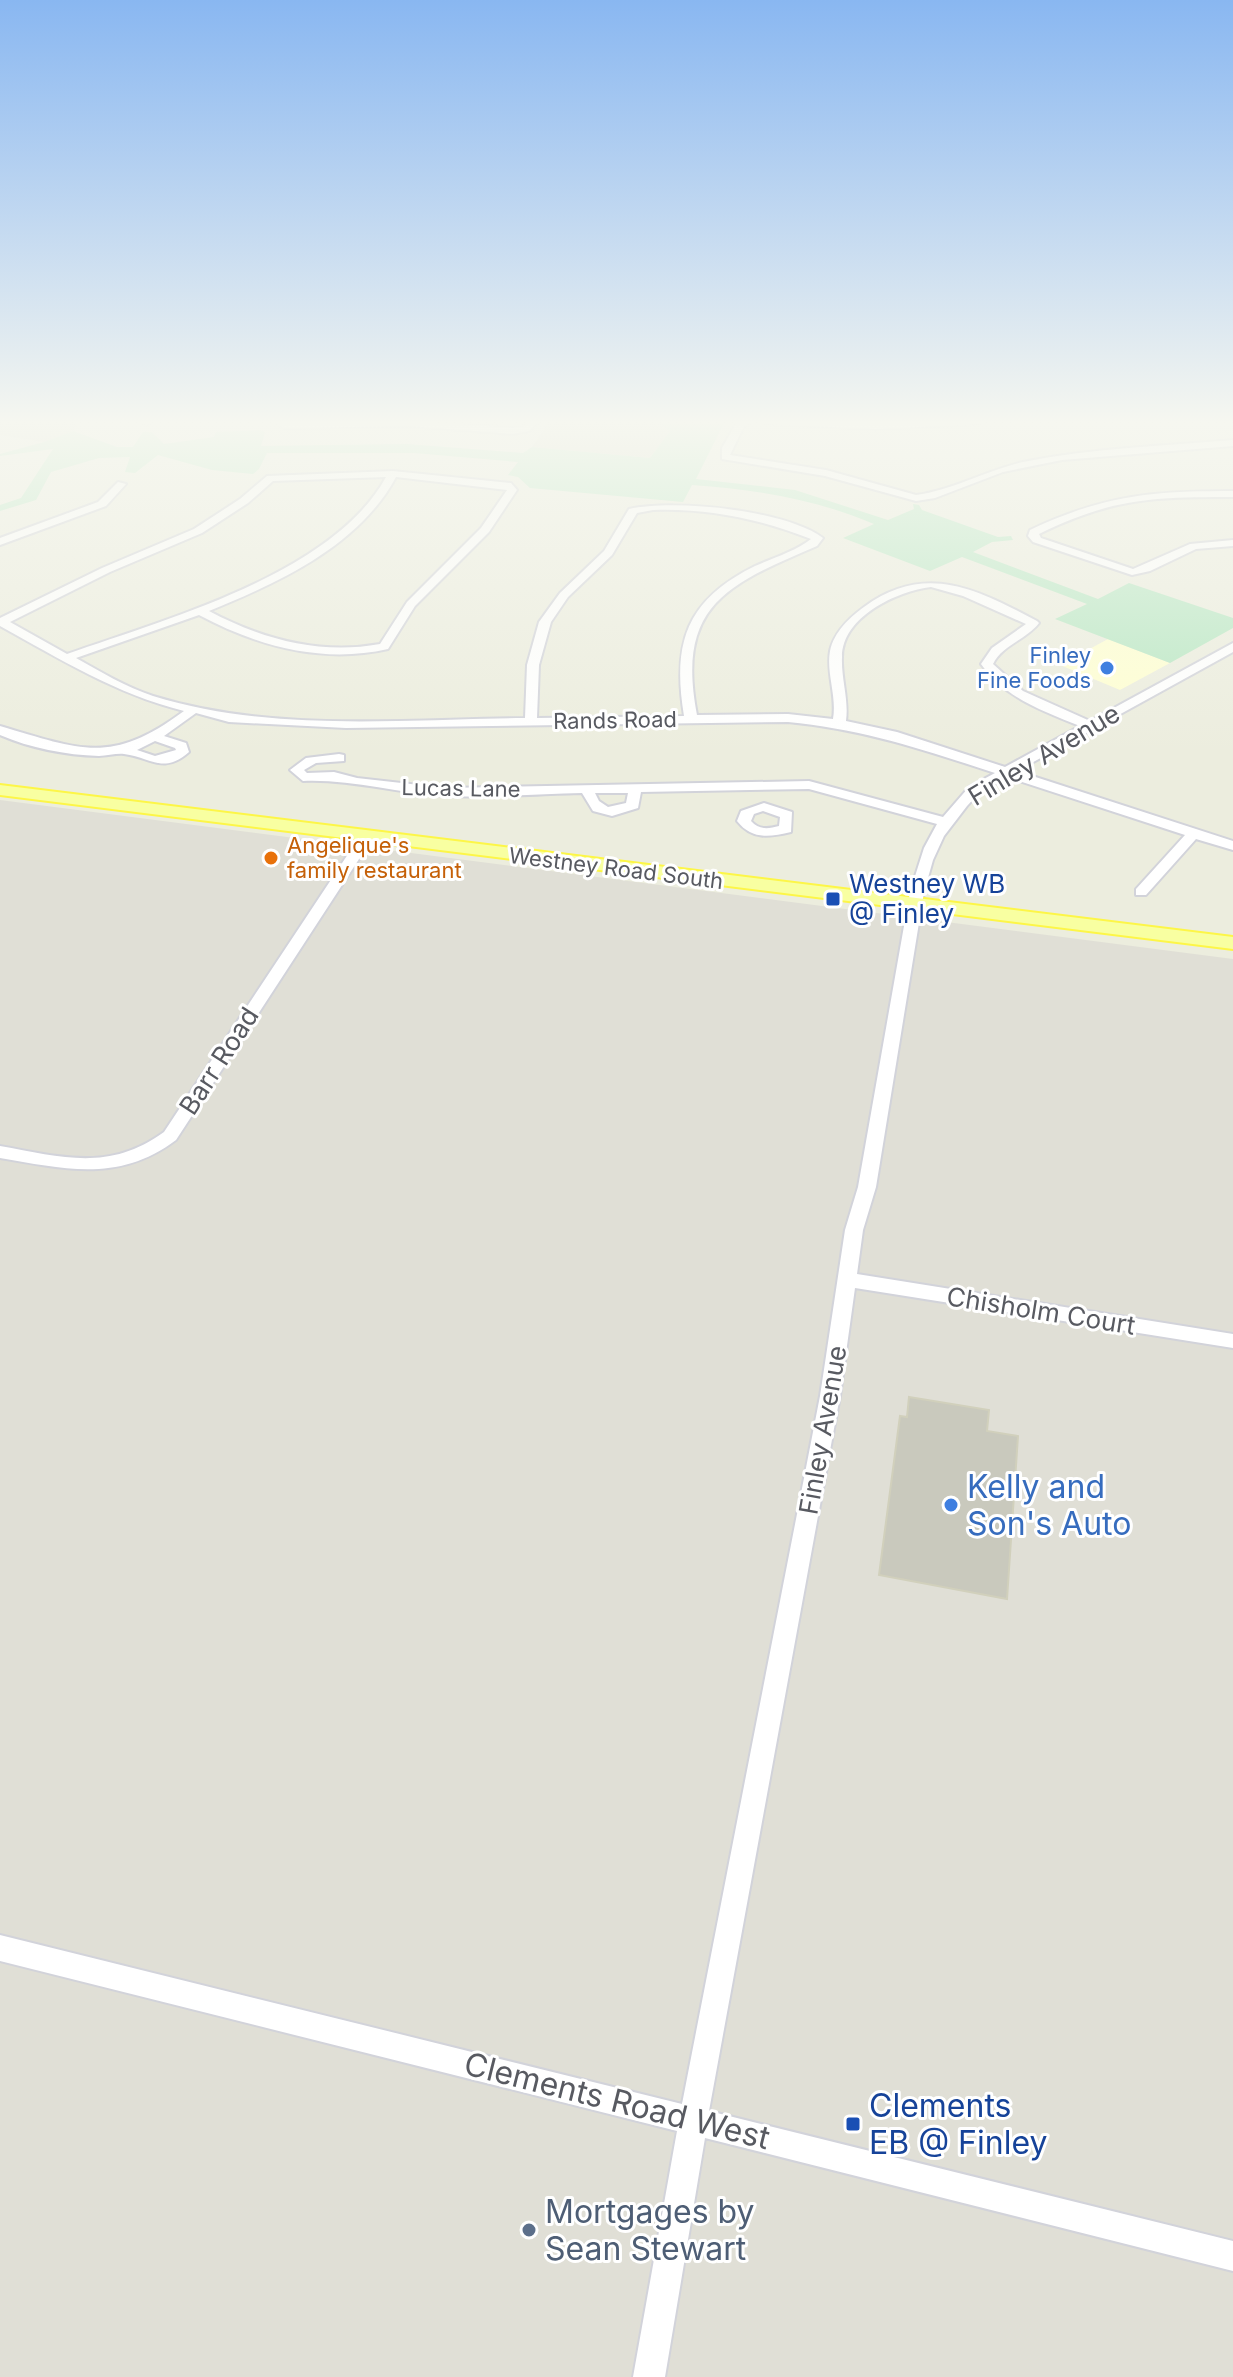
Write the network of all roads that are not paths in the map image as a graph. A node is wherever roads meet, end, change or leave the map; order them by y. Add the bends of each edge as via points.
1 (27, 532) edge
2 (196, 532) edge
3 (343, 532) edge
4 (483, 532) edge
5 (621, 532) edge
6 (804, 532) edge
7 (1034, 532) edge
8 (0, 542) edge
9 (1233, 543) edge
10 (199, 610) junction
11 (1, 621) edge
12 (1232, 649) edge
13 (69, 657) junction
14 (191, 711) junction
15 (691, 718) junction
16 (531, 721) junction
17 (839, 723) junction
18 (1089, 725) junction
19 (0, 730) edge
20 (152, 736) junction
21 (343, 742) junction
22 (127, 750) junction
23 (1007, 772) junction
24 (334, 776) junction
25 (759, 788) junction
26 (588, 789) junction
27 (635, 789) junction
28 (0, 790) edge
29 (764, 807) dead end
30 (944, 822) junction
31 (1194, 833) junction
32 (367, 836) junction
33 (1233, 846) edge
34 (1141, 892) dead end
35 (915, 905) junction
36 (1233, 943) edge
37 (0, 1152) edge
38 (849, 1280) junction
39 (1233, 1341) edge
40 (0, 1948) edge
41 (693, 2122) junction
42 (1233, 2256) edge
43 (649, 2377) edge

1 - 8 street
2 - 11 street
3 - 10 street via 263,581
4 - 10 street via 411,604 384,647 365,652 288,647 250,636
5 - 16 street via 545,622 533,665
6 - 15 street via 818,538 743,576 701,611 684,648
7 - 9 street via 1033,536 1132,572 1194,546
10 - 13 street
11 - 13 street, Rands Road
12 - 18 street, Finley Avenue
13 - 14 street, Rands Road via 112,683
14 - 20 street
14 - 21 street, Rands Road via 279,723
15 - 16 street, Rands Road
15 - 17 street, Rands Road
16 - 21 street, Rands Road
17 - 18 street via 843,706 836,651 851,621 914,586 931,584 1033,623 996,648 987,664 991,672 1009,688
17 - 23 street, Rands Road
18 - 23 street, Finley Avenue
19 - 22 street via 28,742
20 - 22 street
20 - 22 street via 181,746 183,752 167,761
21 - 24 street
21 - 24 street, Lucas Lane via 297,770 303,777
23 - 30 street, Finley Avenue via 974,790
23 - 31 street, Rands Road
24 - 26 street, Lucas Lane via 446,792
25 - 27 street, Lucas Lane
25 - 29 street
25 - 30 street, Lucas Lane via 818,787
26 - 27 street, Lucas Lane
26 - 27 street via 588,799 606,811 633,805
28 - 32 main road, Westney Road South
30 - 35 street, Finley Avenue via 927,852
31 - 33 street, Rands Road
31 - 34 street
32 - 35 main road, Westney Road South
32 - 37 street, Barr Road via 158,1148 113,1165
35 - 36 main road, Westney Road South
35 - 38 street, Finley Avenue
38 - 39 street, Chisholm Court
38 - 41 street, Finley Avenue
40 - 41 street, Clements Road West
41 - 42 street, Clements Road West
41 - 43 street, Finley Avenue

